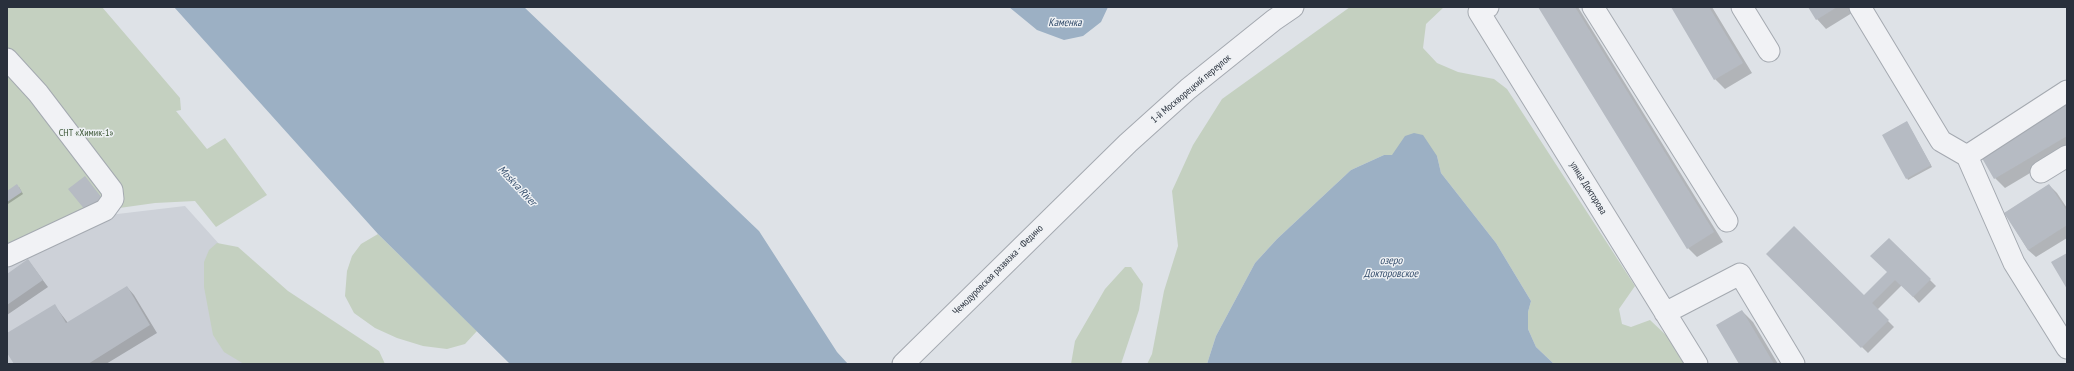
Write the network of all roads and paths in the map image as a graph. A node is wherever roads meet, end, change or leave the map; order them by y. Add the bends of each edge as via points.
1 (1293, 7) edge
2 (1593, 7) edge
3 (1742, 7) edge
4 (1860, 7) edge
5 (1484, 10) edge
6 (1769, 51) dead end
7 (7, 59) edge
8 (2067, 91) edge
9 (1967, 156) junction
10 (2067, 156) edge
11 (2041, 172) dead end
12 (1094, 177) joint
13 (1728, 220) dead end
14 (9, 250) edge
15 (1665, 313) junction
16 (2061, 325) edge
17 (2067, 348) edge
18 (903, 364) edge
19 (1697, 364) edge
20 (1794, 364) edge

1 - 12 street, 1-й Москворецкий переулок via 1188,89
2 - 13 street
3 - 6 street
4 - 9 street via 1942,141
5 - 15 street, улица Докторова
7 - 14 street via 38,92 112,190 113,199 105,210
8 - 9 street
9 - 16 street via 2014,263
10 - 11 street
12 - 18 street, Чемодуровская развязка - Федино
15 - 19 street, улица Докторова
15 - 20 street via 1740,274
16 - 17 street

